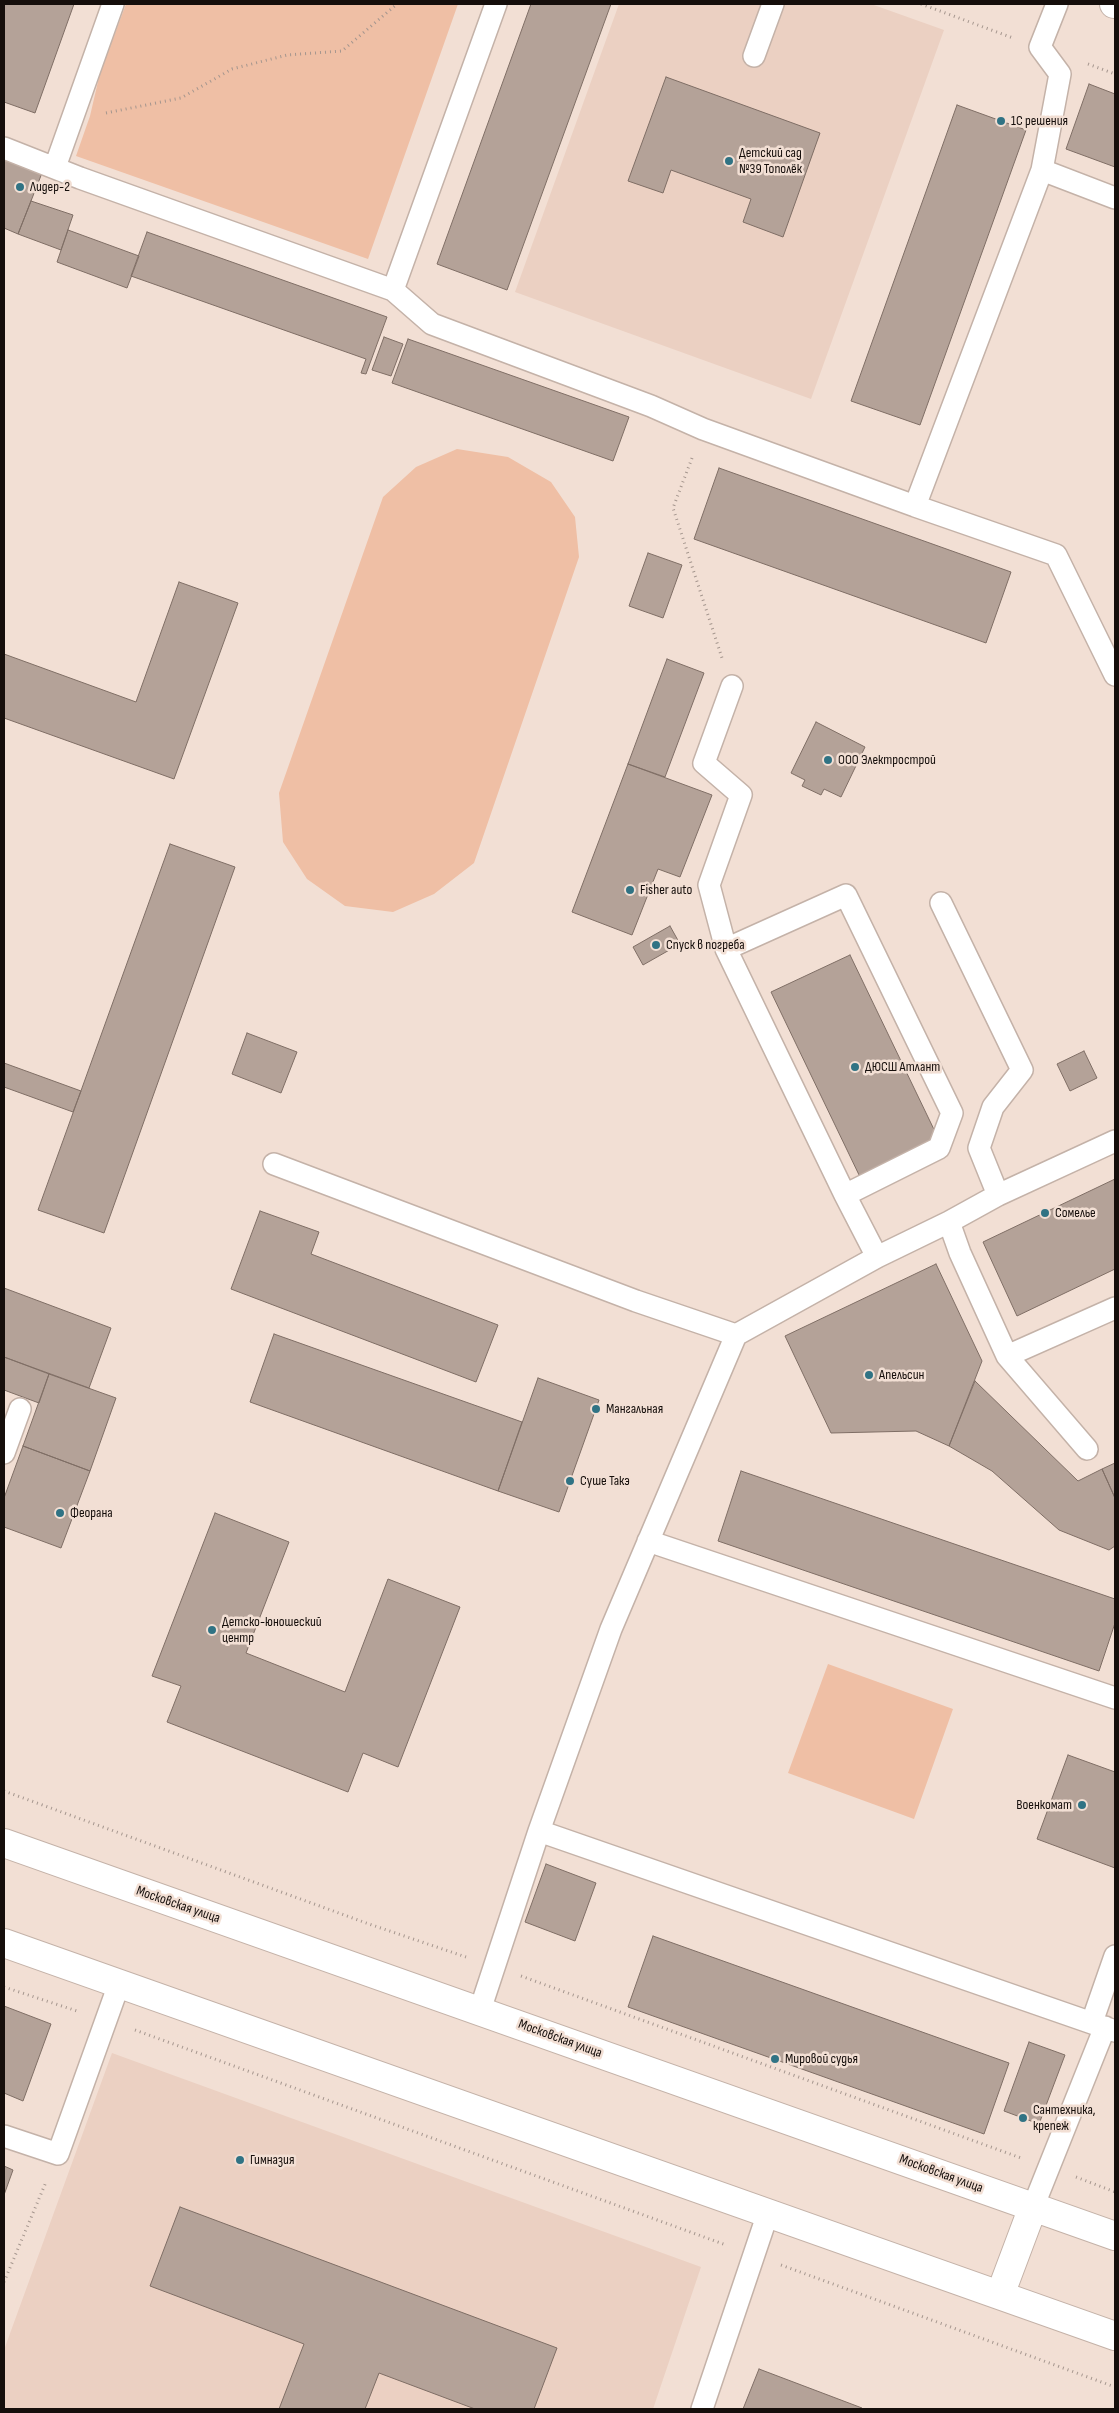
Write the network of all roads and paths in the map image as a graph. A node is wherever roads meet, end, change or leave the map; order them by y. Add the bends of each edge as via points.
1 (113, 4) edge
2 (397, 4) edge
3 (496, 4) edge
4 (773, 4) edge
5 (1057, 4) edge
6 (754, 56) dead end
7 (70, 123) junction
8 (4, 148) edge
9 (55, 167) junction
10 (1042, 170) junction
11 (1115, 198) edge
12 (393, 290) junction
13 (703, 429) junction
14 (915, 506) junction
15 (1115, 675) edge
16 (732, 686) joint
17 (941, 903) dead end
18 (726, 949) junction
19 (1115, 1141) edge
20 (274, 1164) dead end
21 (845, 1195) junction
22 (998, 1195) junction
23 (949, 1222) junction
24 (877, 1257) junction
25 (1115, 1308) edge
26 (736, 1335) junction
27 (1007, 1356) junction
28 (20, 1409) dead end
29 (1087, 1449) dead end
30 (4, 1453) edge
31 (648, 1541) junction
32 (1115, 1698) edge
33 (4, 1791) edge
34 (539, 1831) junction
35 (4, 1843) edge
36 (4, 1943) edge
37 (1115, 1956) edge
38 (494, 1967) junction
39 (119, 1984) junction
40 (4, 1987) edge
41 (480, 2010) junction
42 (106, 2020) junction
43 (1104, 2027) edge
44 (4, 2136) edge
45 (58, 2154) junction
46 (1050, 2168) junction
47 (1115, 2192) edge
48 (1033, 2207) junction
49 (768, 2213) junction
50 (1115, 2236) edge
51 (754, 2255) junction
52 (4, 2282) edge
53 (1000, 2295) junction
54 (1115, 2336) edge
55 (1115, 2387) edge
56 (702, 2409) edge

1 - 7 lane
2 - 7 path via 342,51 288,55 232,69 181,98
3 - 12 lane
4 - 6 lane
5 - 10 lane via 1040,47 1060,74
7 - 9 lane
8 - 9 lane
9 - 12 lane
10 - 11 lane
10 - 14 lane
12 - 13 lane via 432,324
13 - 14 lane
13 - 16 path via 673,508
14 - 15 lane via 1056,555
16 - 18 lane via 704,763 741,795 709,885
17 - 22 lane via 1022,1070 993,1107 979,1148
18 - 21 lane
18 - 21 lane via 846,895 952,1113 939,1148
19 - 22 lane
20 - 26 lane via 636,1301
21 - 24 lane
22 - 23 lane
23 - 24 lane
23 - 27 lane
24 - 26 lane
25 - 27 lane
26 - 31 lane
27 - 29 lane
28 - 30 lane
31 - 32 lane
31 - 34 lane via 611,1629
33 - 38 path
34 - 38 lane
34 - 43 lane
35 - 41 main road, Московская улица
36 - 39 main road
37 - 43 lane
38 - 41 lane
38 - 46 path
39 - 42 lane
39 - 49 main road
40 - 42 path
41 - 48 main road, Московская улица
42 - 45 lane
42 - 51 path
43 - 46 lane
44 - 45 lane
45 - 52 path
46 - 47 path
46 - 48 lane
48 - 50 main road, Московская улица
48 - 53 main road
49 - 51 lane
49 - 53 main road
51 - 55 path
51 - 56 lane
53 - 54 main road

